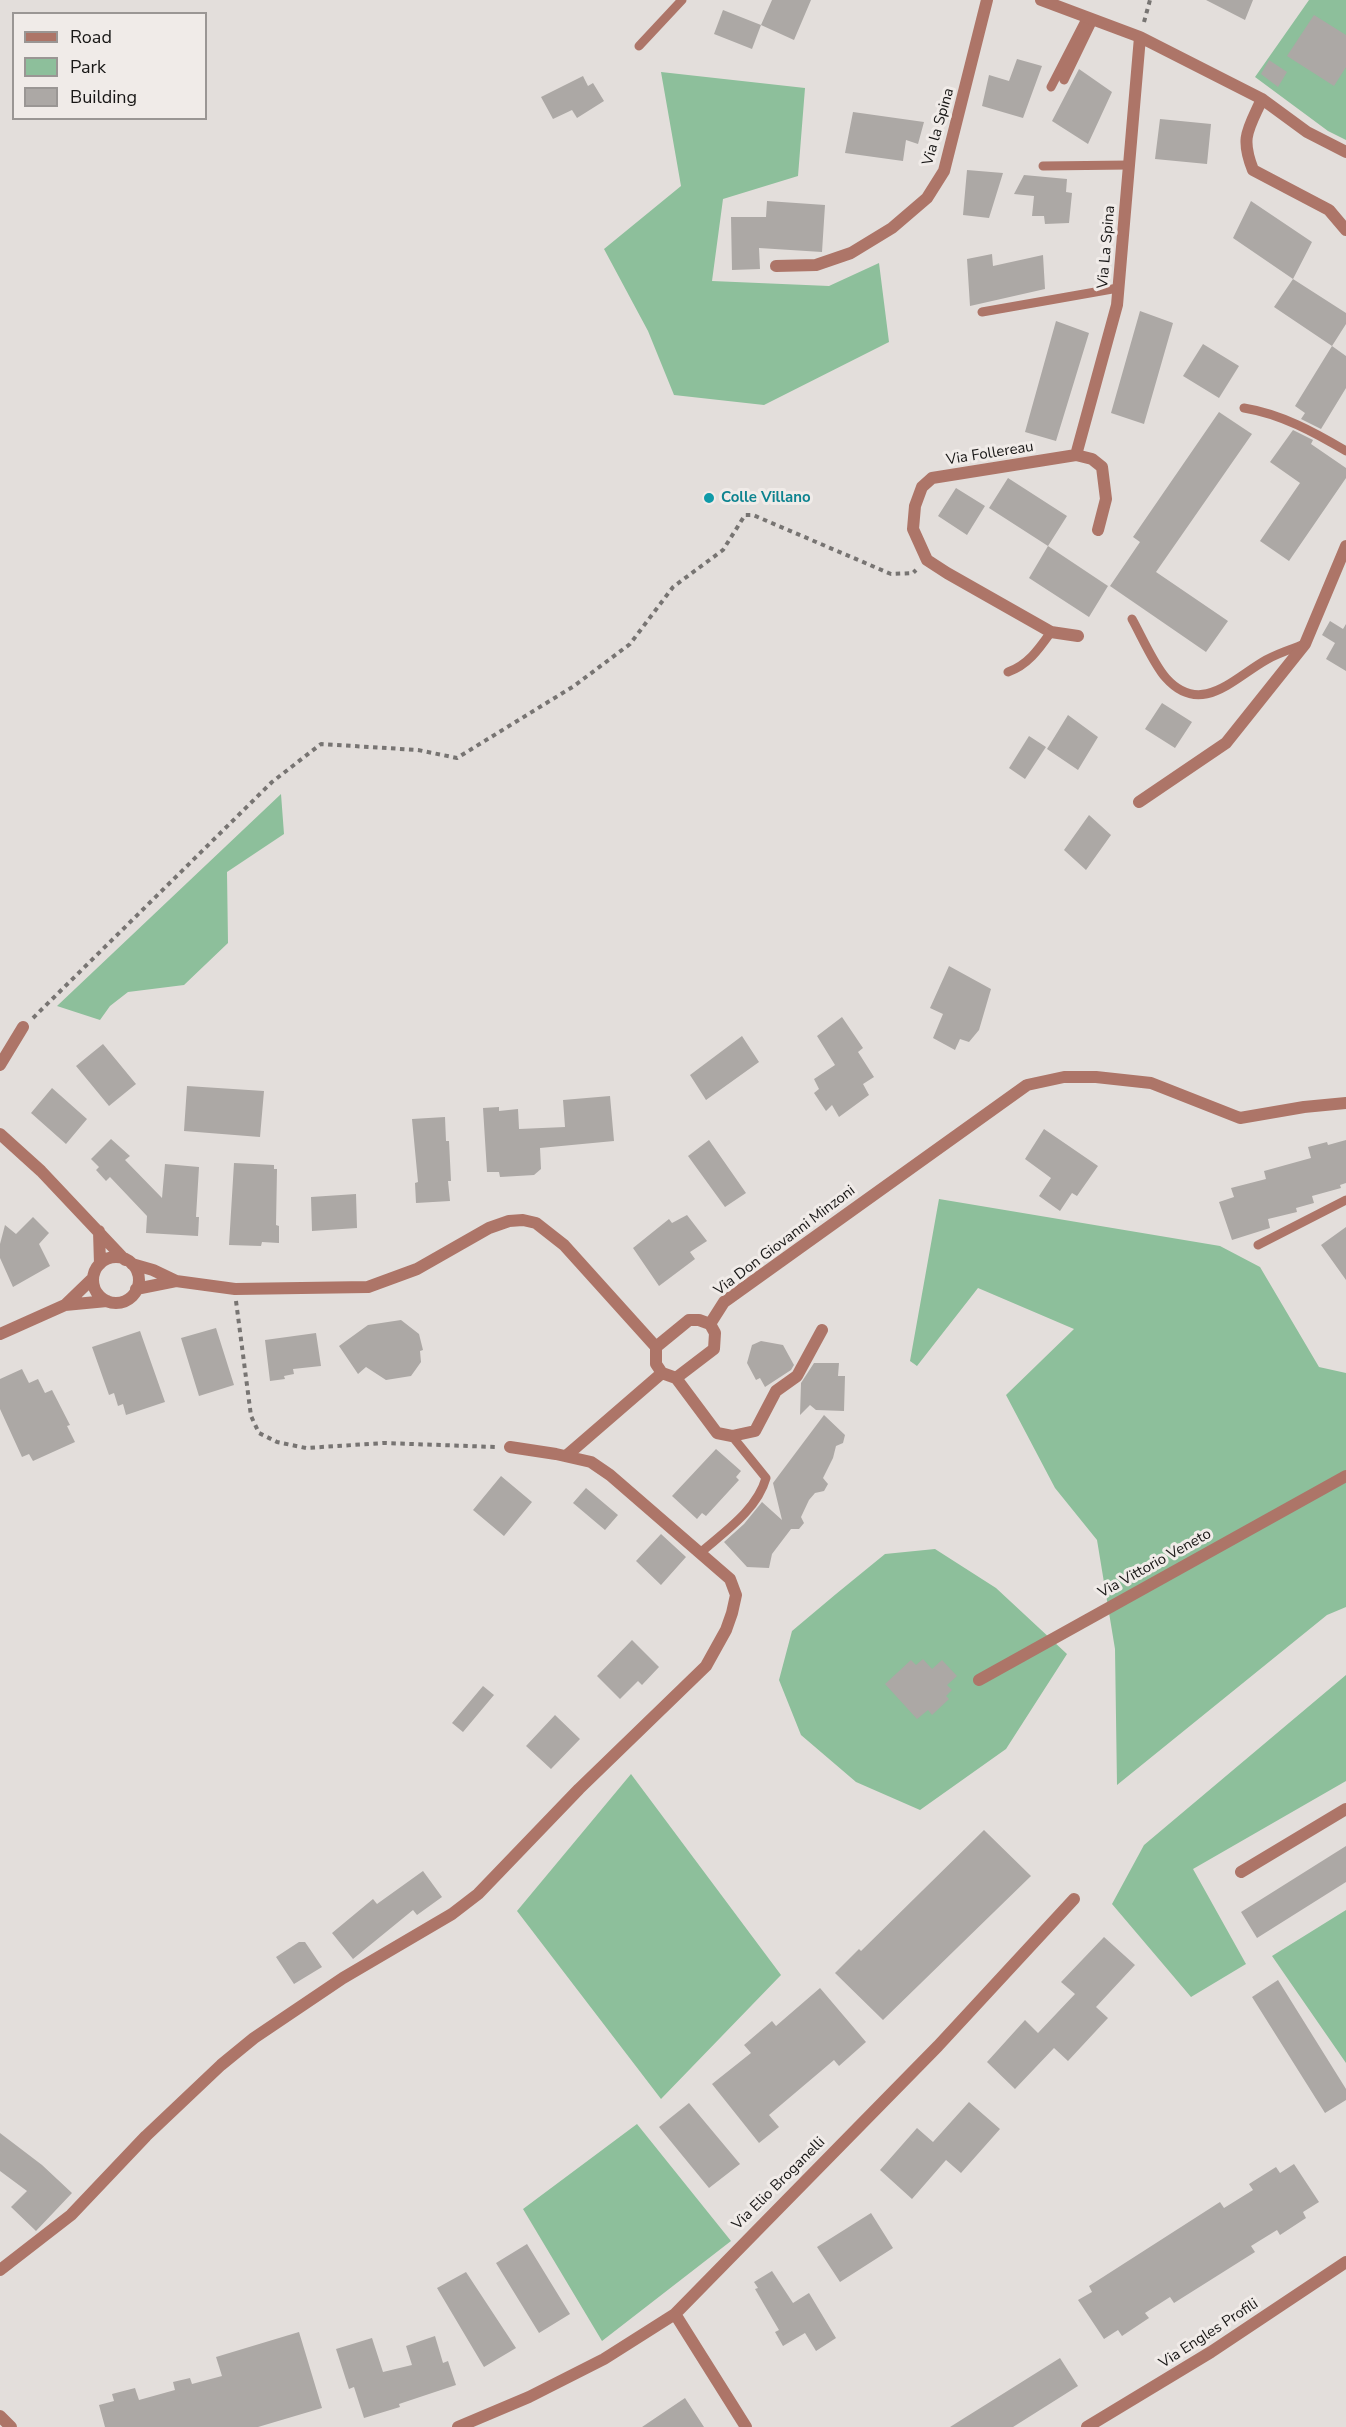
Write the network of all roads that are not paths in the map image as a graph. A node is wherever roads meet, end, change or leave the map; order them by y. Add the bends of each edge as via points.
1 (682, 0) edge
2 (987, 0) edge
3 (1041, 0) edge
4 (1090, 19) junction
5 (1140, 37) junction
6 (639, 46) dead end
7 (1064, 80) dead end
8 (1051, 87) dead end
9 (1262, 99) junction
10 (1346, 152) edge
11 (1129, 165) junction
12 (1043, 166) dead end
13 (1346, 230) edge
14 (776, 266) dead end
15 (1118, 288) junction
16 (982, 312) dead end
17 (1244, 408) dead end
18 (1346, 451) edge
19 (1076, 455) junction
20 (1098, 530) dead end
21 (1346, 546) edge
22 (1132, 619) dead end
23 (1051, 632) junction
24 (1078, 636) dead end
25 (1305, 644) junction
26 (1008, 672) dead end
27 (1139, 802) dead end
28 (23, 1027) road end
29 (0, 1065) edge
30 (1346, 1103) edge
31 (0, 1134) edge
32 (1346, 1200) edge
33 (99, 1231) junction
34 (1258, 1245) dead end
35 (128, 1262) junction
36 (100, 1264) junction
37 (93, 1278) junction
38 (176, 1281) junction
39 (136, 1290) junction
40 (107, 1301) junction
41 (64, 1305) junction
42 (710, 1324) junction
43 (822, 1330) dead end
44 (0, 1334) edge
45 (656, 1347) junction
46 (662, 1373) junction
47 (676, 1378) junction
48 (732, 1436) junction
49 (510, 1447) road end
50 (566, 1456) junction
51 (1346, 1476) edge
52 (700, 1552) junction
53 (979, 1680) dead end
54 (1346, 1809) edge
55 (1241, 1872) dead end
56 (1074, 1899) dead end
57 (1346, 2262) edge
58 (0, 2270) edge
59 (675, 2314) junction
60 (0, 2416) edge
61 (11, 2427) edge
62 (458, 2427) edge
63 (746, 2427) edge
64 (1087, 2427) edge

1 - 6 lane
2 - 14 street, Via la Spina via 944,171 927,198 892,228 850,252 816,265
3 - 4 street
4 - 5 street
4 - 7 lane
4 - 8 lane
5 - 9 street
5 - 11 street, Via La Spina
9 - 10 street via 1307,132
9 - 13 street via 1248,129 1244,149 1252,170 1329,210
11 - 12 lane
11 - 15 street, Via La Spina
15 - 16 lane
15 - 19 street, Via La Spina via 1117,305
17 - 18 lane via 1290,421
19 - 20 street via 1092,459 1102,467 1106,499
19 - 23 street, Via Follereau via 932,478 922,487 915,506 913,529 927,560
21 - 25 street
22 - 25 lane via 1166,678 1186,693 1204,696 1218,692 1268,659
23 - 24 street
23 - 26 lane via 1034,656
25 - 27 street via 1226,743
28 - 29 street
30 - 42 street, Via Don Giovanni Minzoni via 1240,1118 1152,1083 1064,1077 1028,1085 724,1302
31 - 33 street
32 - 34 lane
33 - 35 street
33 - 36 street
35 - 36 street via 112,1258
35 - 38 street
35 - 39 street via 138,1276
36 - 37 street
37 - 40 street via 96,1292
37 - 41 street
38 - 39 street
38 - 45 street via 235,1289 368,1287 417,1269 489,1228 523,1220 536,1223 564,1245
39 - 40 street via 128,1300
40 - 41 street
41 - 44 street
42 - 45 street via 689,1320
42 - 47 street via 715,1333 714,1349
43 - 48 street via 798,1376 776,1391 755,1431
45 - 46 street via 656,1364
46 - 47 street
46 - 50 street
47 - 48 street via 717,1433
48 - 52 lane via 766,1478 763,1489 737,1522
49 - 50 street
50 - 52 street via 591,1462
51 - 53 street, Via Vittorio Veneto
52 - 58 street via 730,1579 736,1595 726,1630 706,1666 478,1894 254,2038 146,2136 72,2215
54 - 55 street
56 - 59 street, Via Elio Broganelli via 938,2046
57 - 64 street, Via Engles Profili
59 - 62 street, Via Elio Broganelli via 604,2359
59 - 63 street
60 - 61 street

